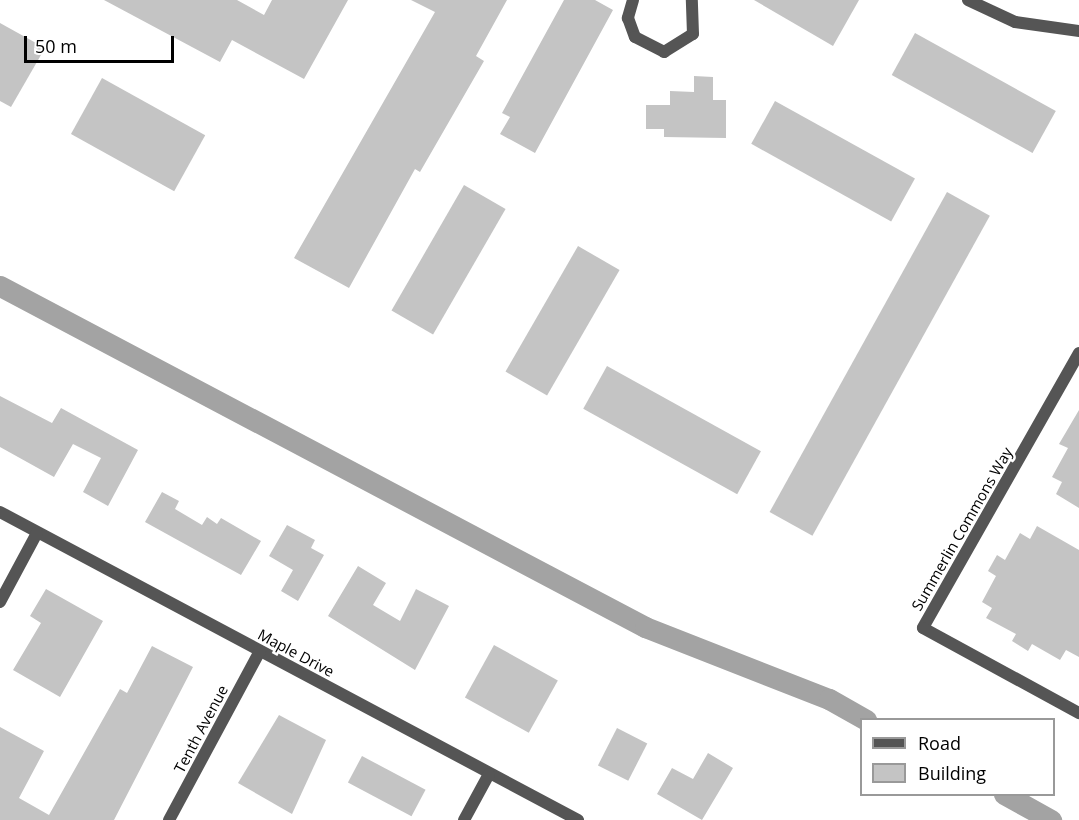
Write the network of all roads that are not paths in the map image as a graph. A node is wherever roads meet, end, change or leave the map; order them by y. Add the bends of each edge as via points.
1 (633, 0) edge
2 (692, 0) edge
3 (968, 0) edge
4 (1079, 31) edge
5 (1079, 353) edge
6 (0, 512) edge
7 (37, 532) junction
8 (0, 602) edge
9 (260, 651) junction
10 (1079, 713) edge
11 (489, 774) junction
12 (169, 820) edge
13 (464, 820) edge
14 (578, 820) edge

1 - 2 street via 628,18 634,37 663,52 685,43 693,34
3 - 4 street via 1015,22
5 - 10 street, Summerlin Commons Way via 924,628
6 - 7 street, Maple Drive
7 - 8 street
7 - 9 street, Maple Drive
9 - 11 street, Maple Drive
9 - 12 street, Tenth Avenue
11 - 13 street
11 - 14 street, Maple Drive

